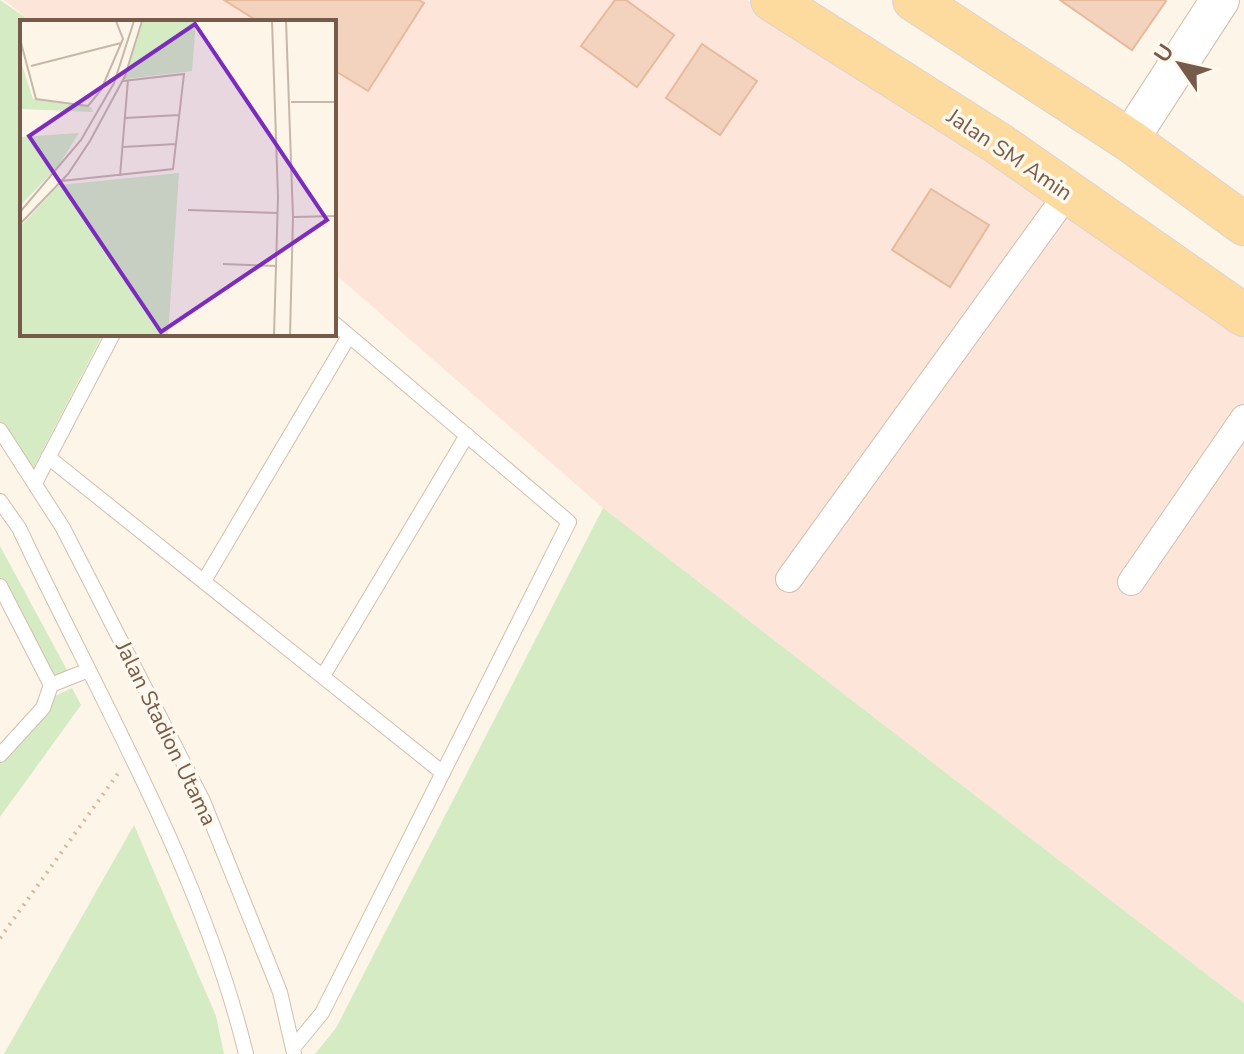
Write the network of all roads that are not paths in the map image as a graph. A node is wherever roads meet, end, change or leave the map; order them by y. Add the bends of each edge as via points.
1 (772, 0) edge
2 (914, 0) edge
3 (1220, 0) edge
4 (1129, 140) junction
5 (1068, 193) junction
6 (1244, 224) edge
7 (1244, 315) edge
8 (336, 325) edge
9 (112, 336) edge
10 (349, 336) junction
11 (1244, 418) edge
12 (0, 430) edge
13 (467, 435) junction
14 (48, 457) junction
15 (35, 483) junction
16 (0, 501) edge
17 (789, 579) dead end
18 (204, 581) junction
19 (1131, 582) dead end
20 (0, 586) edge
21 (86, 671) junction
22 (323, 676) junction
23 (51, 685) junction
24 (0, 755) edge
25 (443, 773) junction
26 (294, 1051) edge
27 (246, 1054) edge

1 - 5 main road, Jalan SM Amin
2 - 4 main road
3 - 4 main road
4 - 6 main road
5 - 7 main road, Jalan SM Amin
5 - 17 street
8 - 10 lane
9 - 14 lane
10 - 13 lane
10 - 18 lane
11 - 19 street
12 - 15 lane, Jalan Stadion Utama
13 - 22 lane
13 - 25 lane via 569,522
14 - 15 lane
14 - 18 lane
15 - 26 lane, Jalan Stadion Utama via 203,801 280,992
16 - 21 lane, Jalan Stadion Utama via 19,528
18 - 22 lane
20 - 23 lane
21 - 23 lane
21 - 27 lane, Jalan Stadion Utama via 172,841 232,995
22 - 25 lane
23 - 24 lane via 43,708
25 - 26 lane via 322,1013

